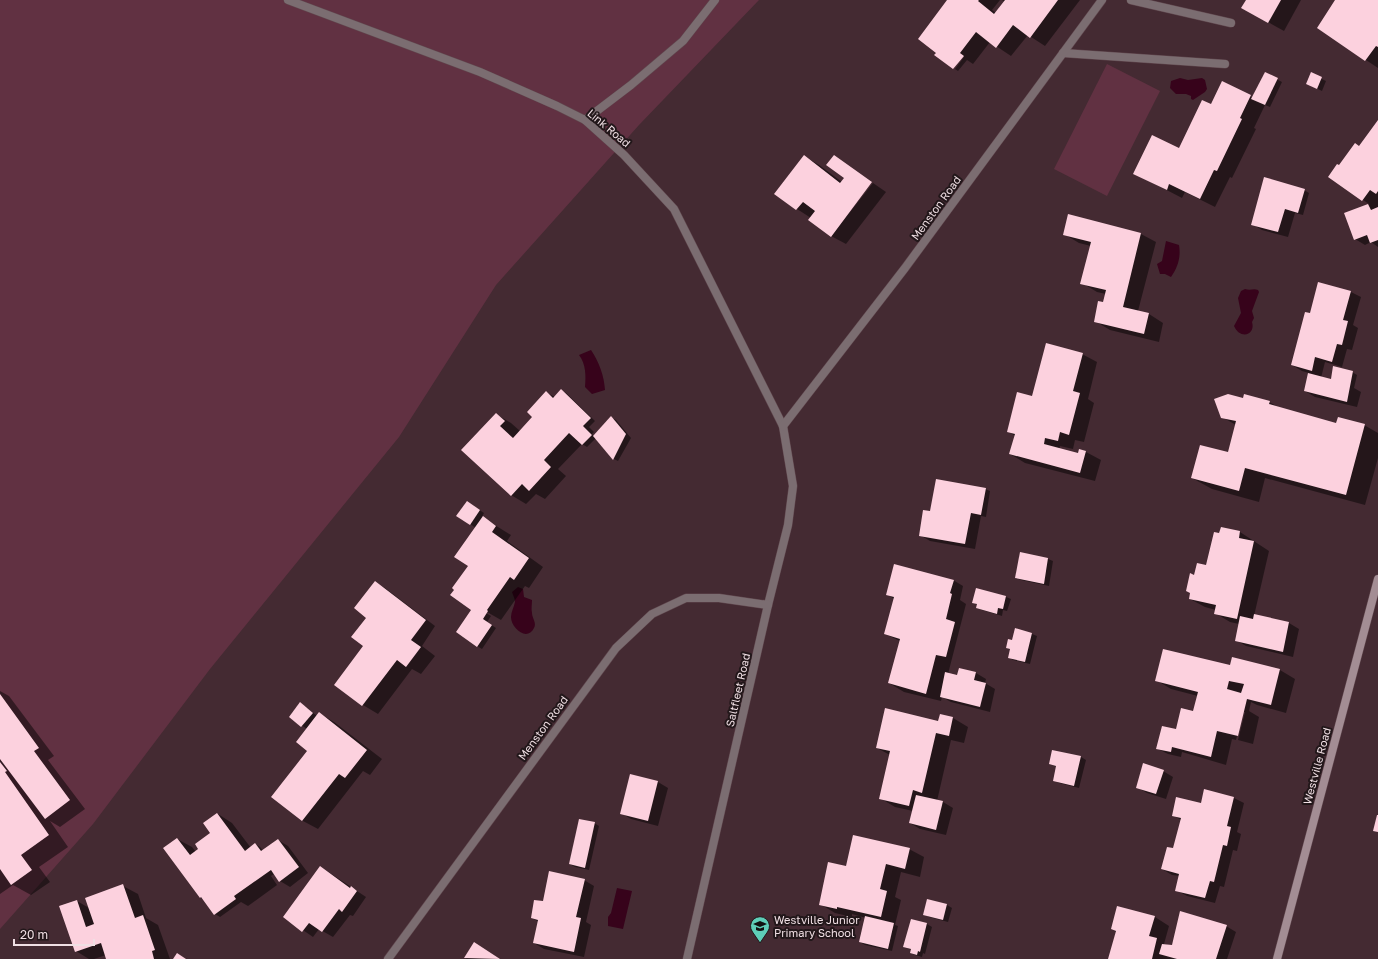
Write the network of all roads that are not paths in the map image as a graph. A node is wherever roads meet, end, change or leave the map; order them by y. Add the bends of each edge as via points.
1 (288, 0) edge
2 (715, 0) edge
3 (1102, 0) edge
4 (1132, 0) edge
5 (1231, 23) dead end
6 (1063, 52) junction
7 (1225, 64) dead end
8 (585, 120) junction
9 (783, 426) junction
10 (1378, 579) edge
11 (768, 605) junction
12 (388, 959) edge
13 (687, 959) edge
14 (1277, 959) edge

1 - 8 street, Link Road via 480,72
2 - 8 street via 683,41
3 - 6 street, Menston Road
4 - 5 street
6 - 7 street
6 - 9 street, Menston Road via 906,268
8 - 9 street, Link Road via 624,155 674,209
9 - 11 street, Saltfleet Road via 793,486 788,525
10 - 14 street, Westville Road
11 - 12 street, Menston Road via 719,598 686,598 652,614 616,648
11 - 13 street, Saltfleet Road

